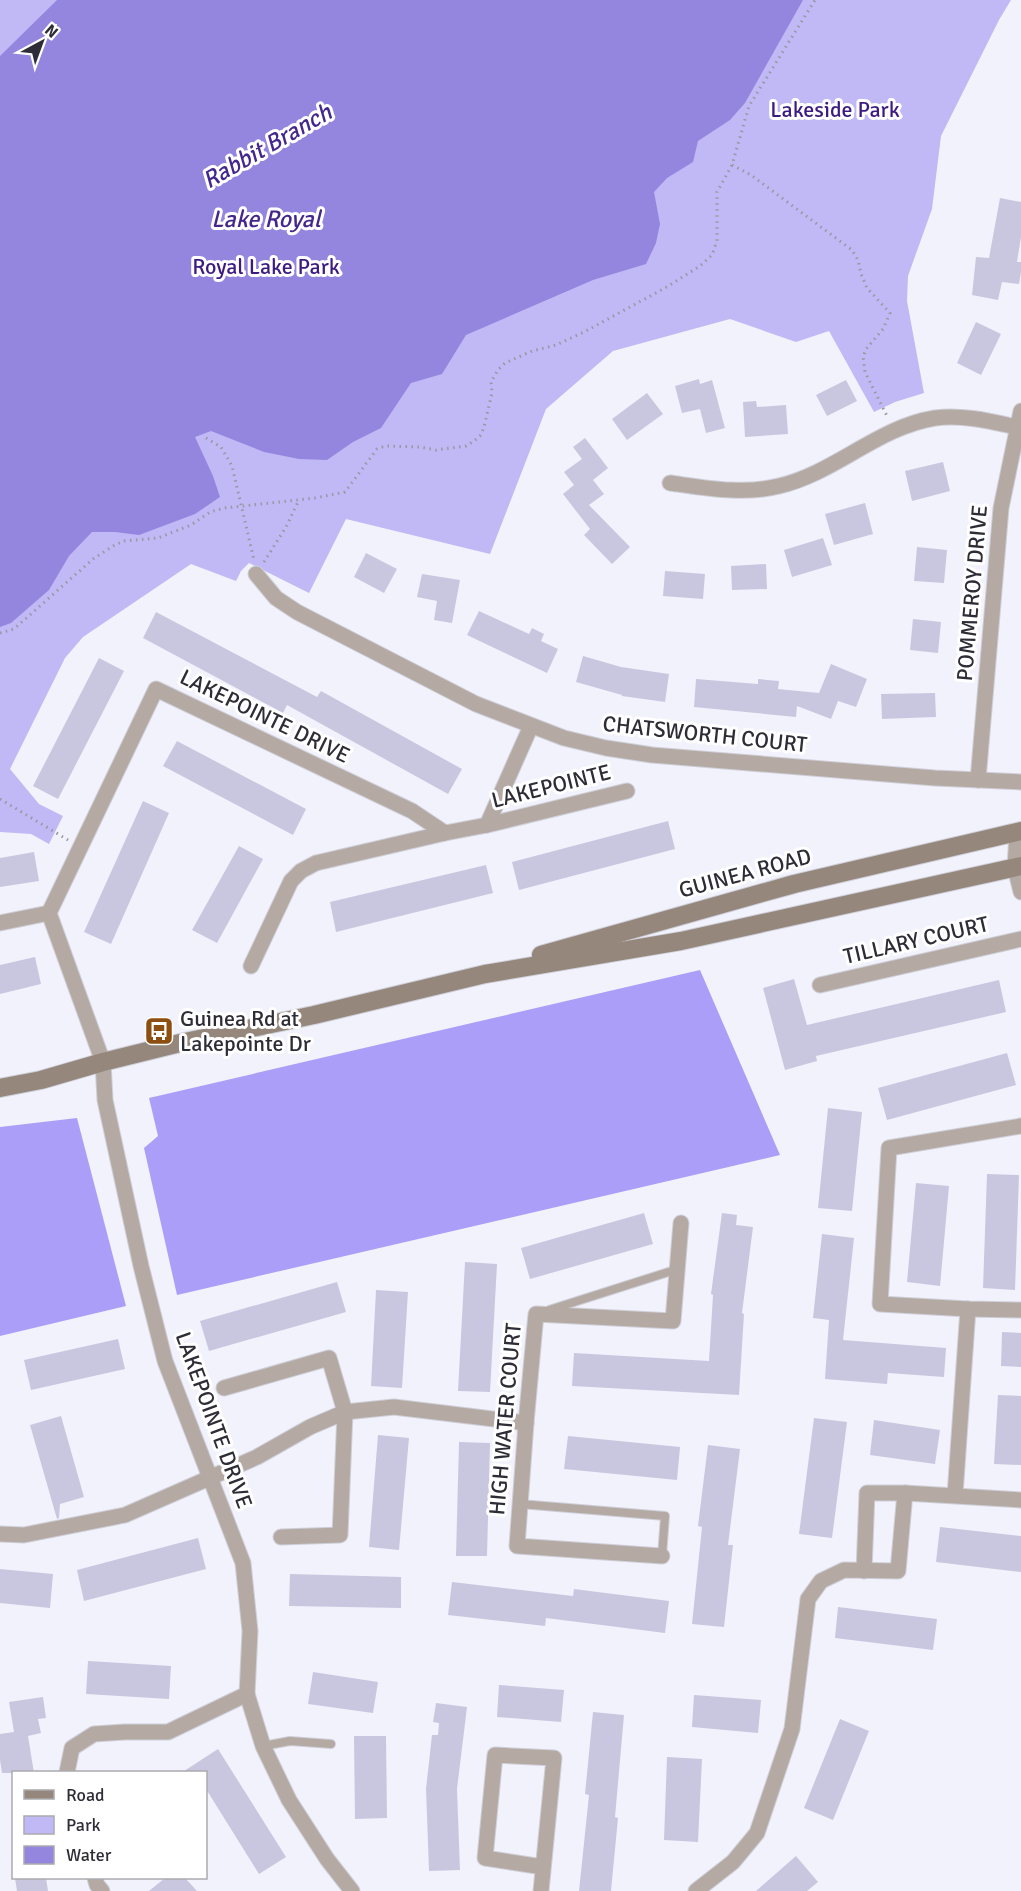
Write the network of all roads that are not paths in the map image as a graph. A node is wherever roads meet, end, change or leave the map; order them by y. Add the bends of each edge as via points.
1 (1021, 411) edge
2 (1019, 428) edge
3 (670, 483) dead end
4 (256, 574) road end
5 (531, 726) junction
6 (978, 780) junction
7 (1021, 782) edge
8 (627, 791) dead end
9 (487, 825) junction
10 (445, 833) junction
11 (1020, 834) edge
12 (1018, 867) edge
13 (1021, 892) edge
14 (49, 913) junction
15 (0, 923) edge
16 (1021, 939) edge
17 (251, 966) dead end
18 (485, 974) junction
19 (820, 985) dead end
20 (102, 1062) junction
21 (0, 1088) edge
22 (1021, 1126) edge
23 (681, 1222) dead end
24 (678, 1269) junction
25 (968, 1309) junction
26 (1021, 1310) edge
27 (536, 1314) junction
28 (224, 1388) dead end
29 (345, 1412) junction
30 (526, 1423) junction
31 (211, 1478) junction
32 (905, 1493) junction
33 (955, 1495) junction
34 (1021, 1500) edge
35 (520, 1504) junction
36 (0, 1534) edge
37 (281, 1537) dead end
38 (662, 1556) joint
39 (864, 1571) junction
40 (247, 1694) junction
41 (330, 1744) dead end
42 (263, 1746) junction
43 (67, 1771) edge
44 (543, 1867) junction
45 (352, 1891) edge
46 (541, 1891) edge
47 (696, 1891) edge

1 - 2 street, POMMEROY DRIVE
2 - 3 street via 957,417 936,418 895,430 810,476 778,487 721,490
2 - 6 street, POMMEROY DRIVE via 1001,508
4 - 5 street, CHATSWORTH COURT via 276,598 297,612 476,704
5 - 6 street, CHATSWORTH COURT via 564,738 652,754
5 - 9 street
6 - 7 street
8 - 9 street, LAKEPOINTE
9 - 10 street
10 - 14 street, LAKEPOINTE DRIVE via 412,811 156,689
10 - 17 street via 336,857 301,871 291,881
11 - 12 street
11 - 18 main road, GUINEA ROAD via 794,884 547,952
12 - 13 street
12 - 18 main road, GUINEA ROAD via 681,941
14 - 15 street
14 - 20 street, LAKEPOINTE DRIVE
16 - 19 street, TILLARY COURT
18 - 20 main road, GUINEA ROAD
20 - 21 main road, GUINEA ROAD
20 - 31 street, LAKEPOINTE DRIVE via 108,1111 160,1340 171,1379
22 - 25 street via 889,1148 880,1304
23 - 24 street, HIGH WATER COURT
24 - 27 lane
24 - 27 street, HIGH WATER COURT via 673,1321
25 - 26 street
25 - 33 street
27 - 30 street, HIGH WATER COURT
28 - 29 street via 329,1358
29 - 30 street via 394,1407
29 - 31 street
29 - 37 street via 340,1535
30 - 35 street, HIGH WATER COURT
31 - 36 street via 125,1515 24,1535
31 - 40 street, LAKEPOINTE DRIVE via 243,1563 250,1631
32 - 33 street
32 - 39 street via 898,1571
32 - 39 street via 867,1492
33 - 34 street
35 - 38 lane via 665,1516
35 - 38 street, HIGH WATER COURT via 517,1546
39 - 47 street via 844,1570 821,1581 808,1599 792,1729 757,1833 733,1862
40 - 42 street, LAKEPOINTE DRIVE
40 - 43 street via 168,1732 94,1734 72,1748
41 - 42 lane via 290,1741
42 - 45 street, LAKEPOINTE DRIVE via 289,1800
44 - 44 street via 554,1758 495,1755 485,1858
44 - 46 street

